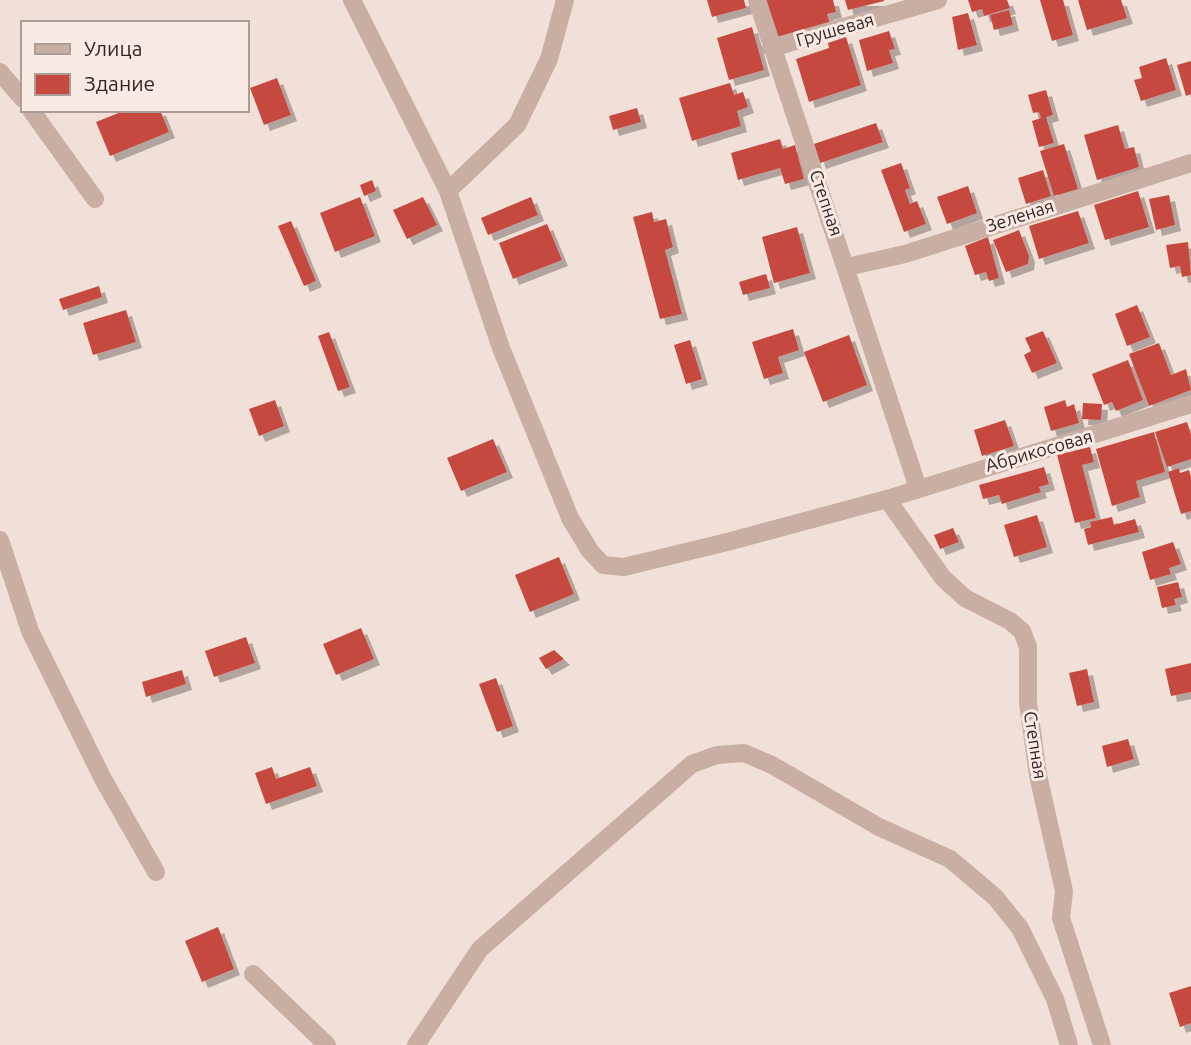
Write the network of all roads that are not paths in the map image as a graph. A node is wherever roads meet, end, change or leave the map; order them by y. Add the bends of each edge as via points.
1 (352, 0) edge
2 (565, 0) edge
3 (757, 0) edge
4 (938, 0) edge
5 (771, 48) junction
6 (0, 72) edge
7 (21, 97) edge
8 (32, 112) edge
9 (1191, 163) edge
10 (448, 191) junction
11 (95, 199) dead end
12 (848, 267) junction
13 (1191, 404) edge
14 (918, 488) junction
15 (887, 499) junction
16 (0, 540) edge
17 (156, 872) dead end
18 (253, 974) dead end
19 (327, 1045) edge
20 (416, 1045) edge
21 (1069, 1045) edge
22 (1102, 1045) edge

1 - 10 street
2 - 10 street via 549,59 517,125
3 - 5 street, Степная
4 - 5 street, Грушевая
5 - 12 street, Степная
6 - 7 street
8 - 11 street
9 - 12 street, Зеленая via 905,254
10 - 15 street, Абрикосовая via 538,444 570,519 603,565 647,562
12 - 14 street, Степная
13 - 14 street, Абрикосовая
14 - 15 street, Абрикосовая
15 - 22 street, Степная via 943,578 965,598 1022,631 1028,647 1028,703 1038,775 1064,891 1061,918
16 - 17 street via 30,631 103,779
18 - 19 street
20 - 21 street via 480,949 565,873 692,764 717,755 744,753 879,827 950,859 995,897 1020,928 1055,999

